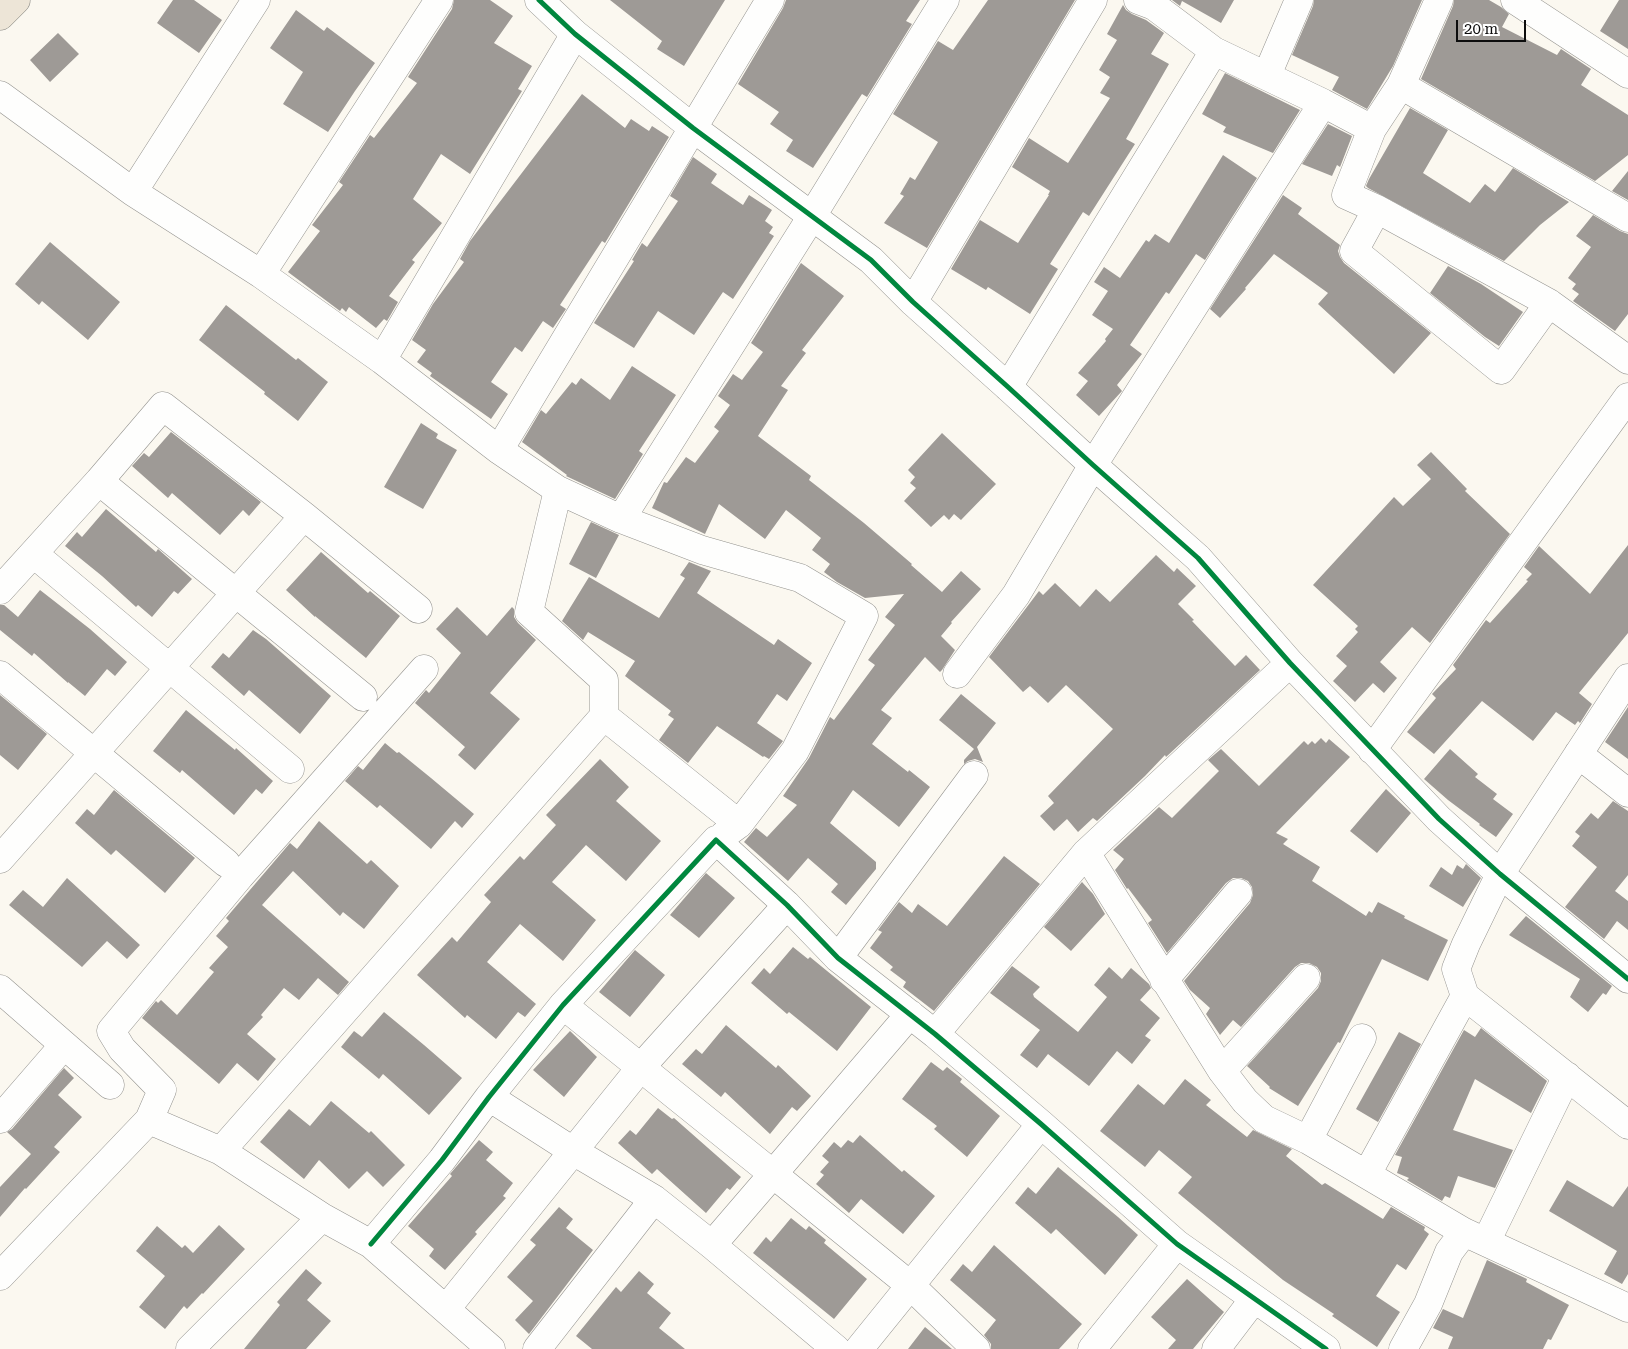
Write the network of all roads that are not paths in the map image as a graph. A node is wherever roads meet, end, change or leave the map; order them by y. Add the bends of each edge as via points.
1 (16, 0) edge
2 (256, 0) edge
3 (438, 0) edge
4 (539, 0) edge
5 (770, 0) edge
6 (945, 0) edge
7 (1093, 0) edge
8 (1299, 0) edge
9 (1439, 0) edge
10 (1515, 0) edge
11 (1150, 2) edge
12 (0, 16) edge
13 (576, 34) junction
14 (1214, 51) junction
15 (1628, 74) edge
16 (1267, 75) junction
17 (1401, 85) junction
18 (0, 95) edge
19 (1323, 103) junction
20 (693, 128) junction
21 (1372, 130) junction
22 (133, 192) junction
23 (1377, 209) junction
24 (812, 216) junction
25 (1628, 218) edge
26 (261, 274) junction
27 (913, 302) junction
28 (1549, 303) junction
29 (382, 360) junction
30 (1628, 360) edge
31 (1008, 386) junction
32 (1628, 397) edge
33 (499, 450) junction
34 (1093, 465) junction
35 (99, 480) junction
36 (558, 490) junction
37 (304, 516) junction
38 (621, 519) junction
39 (34, 554) junction
40 (0, 590) edge
41 (235, 594) junction
42 (418, 609) dead end
43 (1290, 663) junction
44 (169, 668) junction
45 (424, 668) dead end
46 (957, 674) dead end
47 (0, 675) edge
48 (1628, 678) edge
49 (362, 697) dead end
50 (604, 716) junction
51 (1372, 750) junction
52 (94, 752) junction
53 (1578, 754) junction
54 (290, 769) dead end
55 (974, 775) dead end
56 (1628, 793) edge
57 (739, 824) junction
58 (716, 840) junction
59 (1086, 853) junction
60 (0, 859) edge
61 (226, 863) dead end
62 (1500, 874) junction
63 (1238, 893) dead end
64 (787, 905) junction
65 (838, 958) junction
66 (1306, 978) dead end
67 (1628, 979) edge
68 (1164, 980) junction
69 (0, 989) edge
70 (1465, 996) junction
71 (563, 1005) junction
72 (910, 1014) junction
73 (935, 1034) junction
74 (1362, 1038) dead end
75 (64, 1045) junction
76 (641, 1067) junction
77 (1222, 1072) junction
78 (1567, 1076) junction
79 (110, 1085) dead end
80 (489, 1096) junction
81 (4, 1108) edge
82 (150, 1120) junction
83 (1042, 1124) junction
84 (1628, 1125) edge
85 (1308, 1140) junction
86 (222, 1151) junction
87 (573, 1151) junction
88 (773, 1174) junction
89 (1367, 1174) junction
90 (654, 1199) junction
91 (322, 1217) junction
92 (1475, 1237) junction
93 (371, 1244) junction
94 (1177, 1244) junction
95 (712, 1245) junction
96 (0, 1276) edge
97 (911, 1286) junction
98 (1254, 1299) junction
99 (1628, 1308) edge
100 (446, 1309) junction
101 (190, 1349) edge
102 (491, 1349) edge
103 (537, 1349) edge
104 (836, 1349) edge
105 (859, 1349) edge
106 (976, 1349) edge
107 (1092, 1349) edge
108 (1216, 1349) edge
109 (1326, 1349) edge
110 (1403, 1349) edge

1 - 12 main road
2 - 22 street
3 - 26 street
4 - 13 street
5 - 20 street
6 - 24 street
7 - 27 street
8 - 16 street
9 - 17 street
10 - 15 street
11 - 14 street
13 - 20 street
13 - 29 street
14 - 16 street
14 - 31 street
16 - 19 street
17 - 21 street
17 - 25 street
18 - 22 street
19 - 21 street
19 - 34 street
20 - 24 street
20 - 33 street
21 - 23 street via 1346,195
22 - 26 street
23 - 28 street
23 - 28 street via 1354,250 1501,370
24 - 27 street via 871,260
24 - 38 street
26 - 29 street
27 - 31 street
28 - 30 street
29 - 33 street
31 - 34 street
32 - 51 street
33 - 36 street
34 - 43 street via 1198,558
34 - 46 street via 1016,595
35 - 37 street via 163,406
35 - 39 street
35 - 41 street
36 - 38 street
36 - 50 street via 530,612 604,680
37 - 41 street
37 - 42 street
38 - 57 street via 702,550 800,578 864,616 795,751
39 - 40 street
39 - 44 street
41 - 44 street
41 - 49 street
43 - 51 street
43 - 59 street
44 - 52 street
44 - 54 street
45 - 82 street via 240,876 111,1031 122,1050 162,1090
47 - 52 street
48 - 53 street
50 - 57 street
50 - 86 street
51 - 62 street via 1439,819
52 - 60 street
52 - 61 street
53 - 56 street
53 - 62 street
55 - 65 street
57 - 58 street
58 - 64 street
58 - 71 street
59 - 68 street
59 - 73 street
62 - 67 street
62 - 70 street via 1456,969
63 - 68 street
64 - 65 street
64 - 76 street
65 - 72 street
66 - 77 street
68 - 77 street
69 - 75 street
70 - 78 street
70 - 89 street
71 - 76 street
71 - 80 street
72 - 73 street
72 - 88 street
73 - 83 street
74 - 85 street
75 - 79 street
75 - 81 street
76 - 87 street
76 - 88 street
77 - 85 street via 1264,1119
78 - 84 street
78 - 92 street
80 - 87 street
80 - 93 street via 442,1160
82 - 86 street
82 - 96 street
83 - 94 street
83 - 97 street
85 - 89 street
86 - 91 street
87 - 90 street
87 - 100 street
88 - 95 street
88 - 97 street
89 - 92 street
90 - 95 street
90 - 103 street
91 - 93 street
91 - 101 street
92 - 99 street
92 - 110 street via 1449,1252 1428,1304
93 - 100 street
94 - 98 street
94 - 107 street
95 - 104 street
97 - 105 street
97 - 106 street
98 - 108 street
98 - 109 street
100 - 102 street

